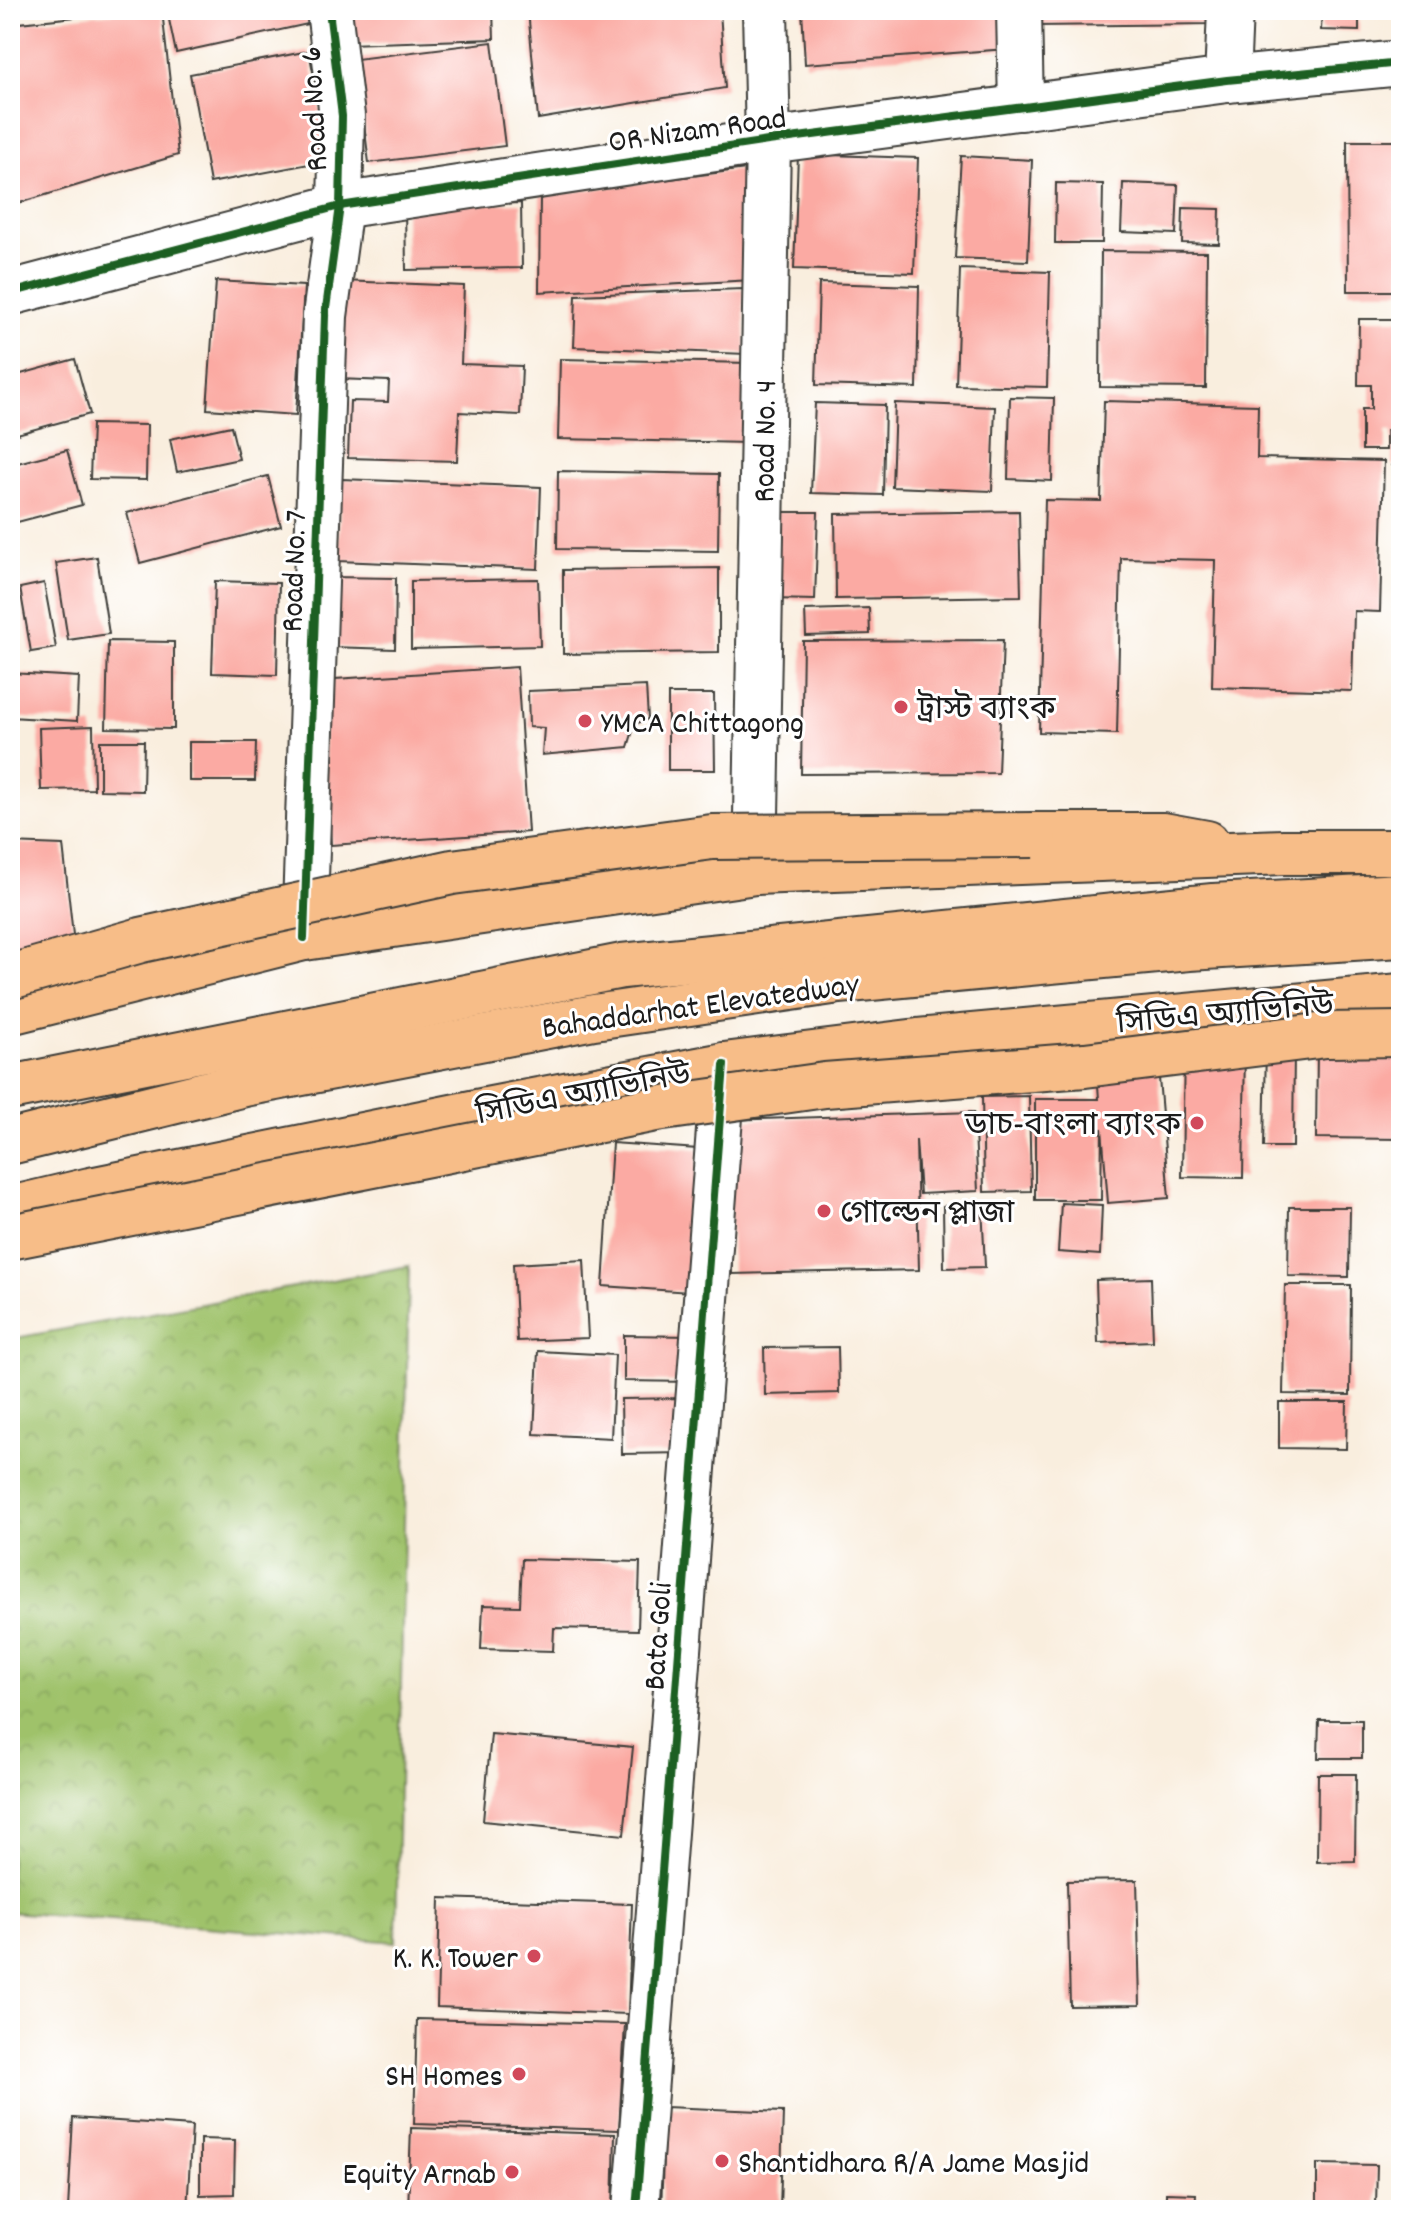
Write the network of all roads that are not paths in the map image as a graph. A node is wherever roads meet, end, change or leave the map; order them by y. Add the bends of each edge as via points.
1 (329, 10) edge
2 (765, 10) edge
3 (1019, 10) edge
4 (1230, 10) edge
5 (1401, 63) edge
6 (1227, 80) junction
7 (1021, 108) junction
8 (768, 141) junction
9 (340, 206) junction
10 (10, 293) edge
11 (1401, 852) edge
12 (1263, 854) junction
13 (755, 872) junction
14 (1401, 896) edge
15 (1401, 935) edge
16 (304, 938) junction
17 (10, 977) edge
18 (1401, 996) edge
19 (10, 1012) edge
20 (1401, 1034) edge
21 (724, 1065) junction
22 (10, 1088) edge
23 (10, 1142) edge
24 (10, 1209) edge
25 (10, 1237) edge
26 (636, 2210) edge

1 - 9 street, Road No. 6 via 342,116
2 - 8 street, Road No. 4
3 - 7 street
4 - 6 street
5 - 6 street, OR Nizam Road
6 - 7 street, OR Nizam Road
7 - 8 street, OR Nizam Road
8 - 9 street, OR Nizam Road
8 - 13 street, Road No. 4
9 - 10 street, OR Nizam Road
9 - 16 street, Road No. 7 via 325,316
11 - 12 main road
12 - 13 main road
12 - 17 main road, bridge via 1163,835 712,837 452,872 141,940
13 - 16 main road
14 - 22 main road, Bahaddarhat Elevatedway via 1213,906 622,966
15 - 23 main road, Bahaddarhat Elevatedway via 1189,948 839,981 594,1017 245,1084
16 - 19 main road
18 - 21 main road, সিডিএ অ্যাভিনিউ via 918,1041
20 - 25 main road, bridge via 1326,1035 1085,1065 825,1085 656,1109
21 - 24 main road, সিডিএ অ্যাভিনিউ
21 - 26 street, Bata Goli

